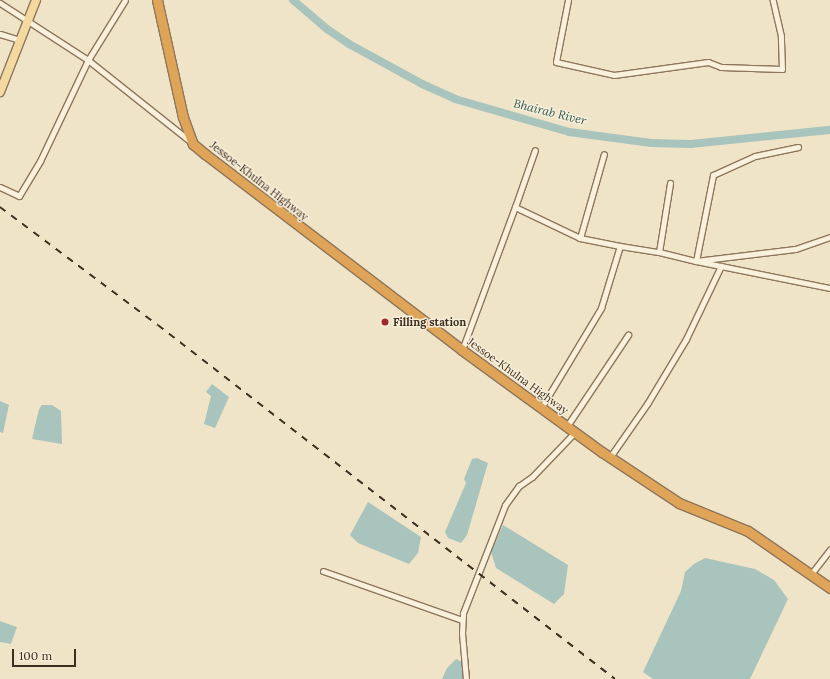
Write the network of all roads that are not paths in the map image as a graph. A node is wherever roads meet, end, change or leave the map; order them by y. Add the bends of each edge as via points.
1 (36, 0) edge
2 (125, 0) edge
3 (157, 0) edge
4 (568, 0) edge
5 (773, 0) edge
6 (0, 3) edge
7 (27, 22) junction
8 (0, 34) edge
9 (20, 40) junction
10 (88, 60) junction
11 (0, 92) edge
12 (193, 144) junction
13 (798, 147) dead end
14 (535, 150) dead end
15 (604, 154) dead end
16 (670, 183) dead end
17 (0, 187) edge
18 (515, 207) junction
19 (830, 237) edge
20 (580, 238) junction
21 (620, 246) junction
22 (660, 252) junction
23 (696, 261) junction
24 (721, 266) junction
25 (830, 288) edge
26 (628, 335) dead end
27 (462, 350) junction
28 (541, 408) junction
29 (571, 429) junction
30 (610, 457) junction
31 (830, 550) edge
32 (323, 571) dead end
33 (811, 574) junction
34 (830, 588) edge
35 (462, 620) junction
36 (466, 679) edge

1 - 7 main road
2 - 10 street
3 - 12 highway, Jessoe-Khulna Highway via 177,96
4 - 5 street via 556,62 614,75 708,62 720,67 782,69 781,36
6 - 7 street
7 - 9 main road
7 - 10 street
8 - 9 street
9 - 11 main road
10 - 12 street
10 - 17 street via 40,161 19,196
12 - 27 highway, Jessoe-Khulna Highway
13 - 23 street via 755,156 713,174
14 - 18 street
15 - 20 street
16 - 22 street
18 - 20 street
18 - 27 street
19 - 23 street via 796,249
20 - 21 street
21 - 22 street
21 - 28 street via 601,308
22 - 23 street
23 - 24 street
24 - 25 street
24 - 30 street via 686,338 647,404
26 - 29 street
27 - 28 highway, Jessoe-Khulna Highway
28 - 29 highway, Jessoe-Khulna Highway
29 - 30 highway, Jessoe-Khulna Highway
29 - 35 street via 532,477 519,486 505,505 487,546
30 - 33 highway, Jessoe-Khulna Highway via 679,503 748,531
31 - 33 street
32 - 35 street
33 - 34 highway, Jessoe-Khulna Highway
35 - 36 street

